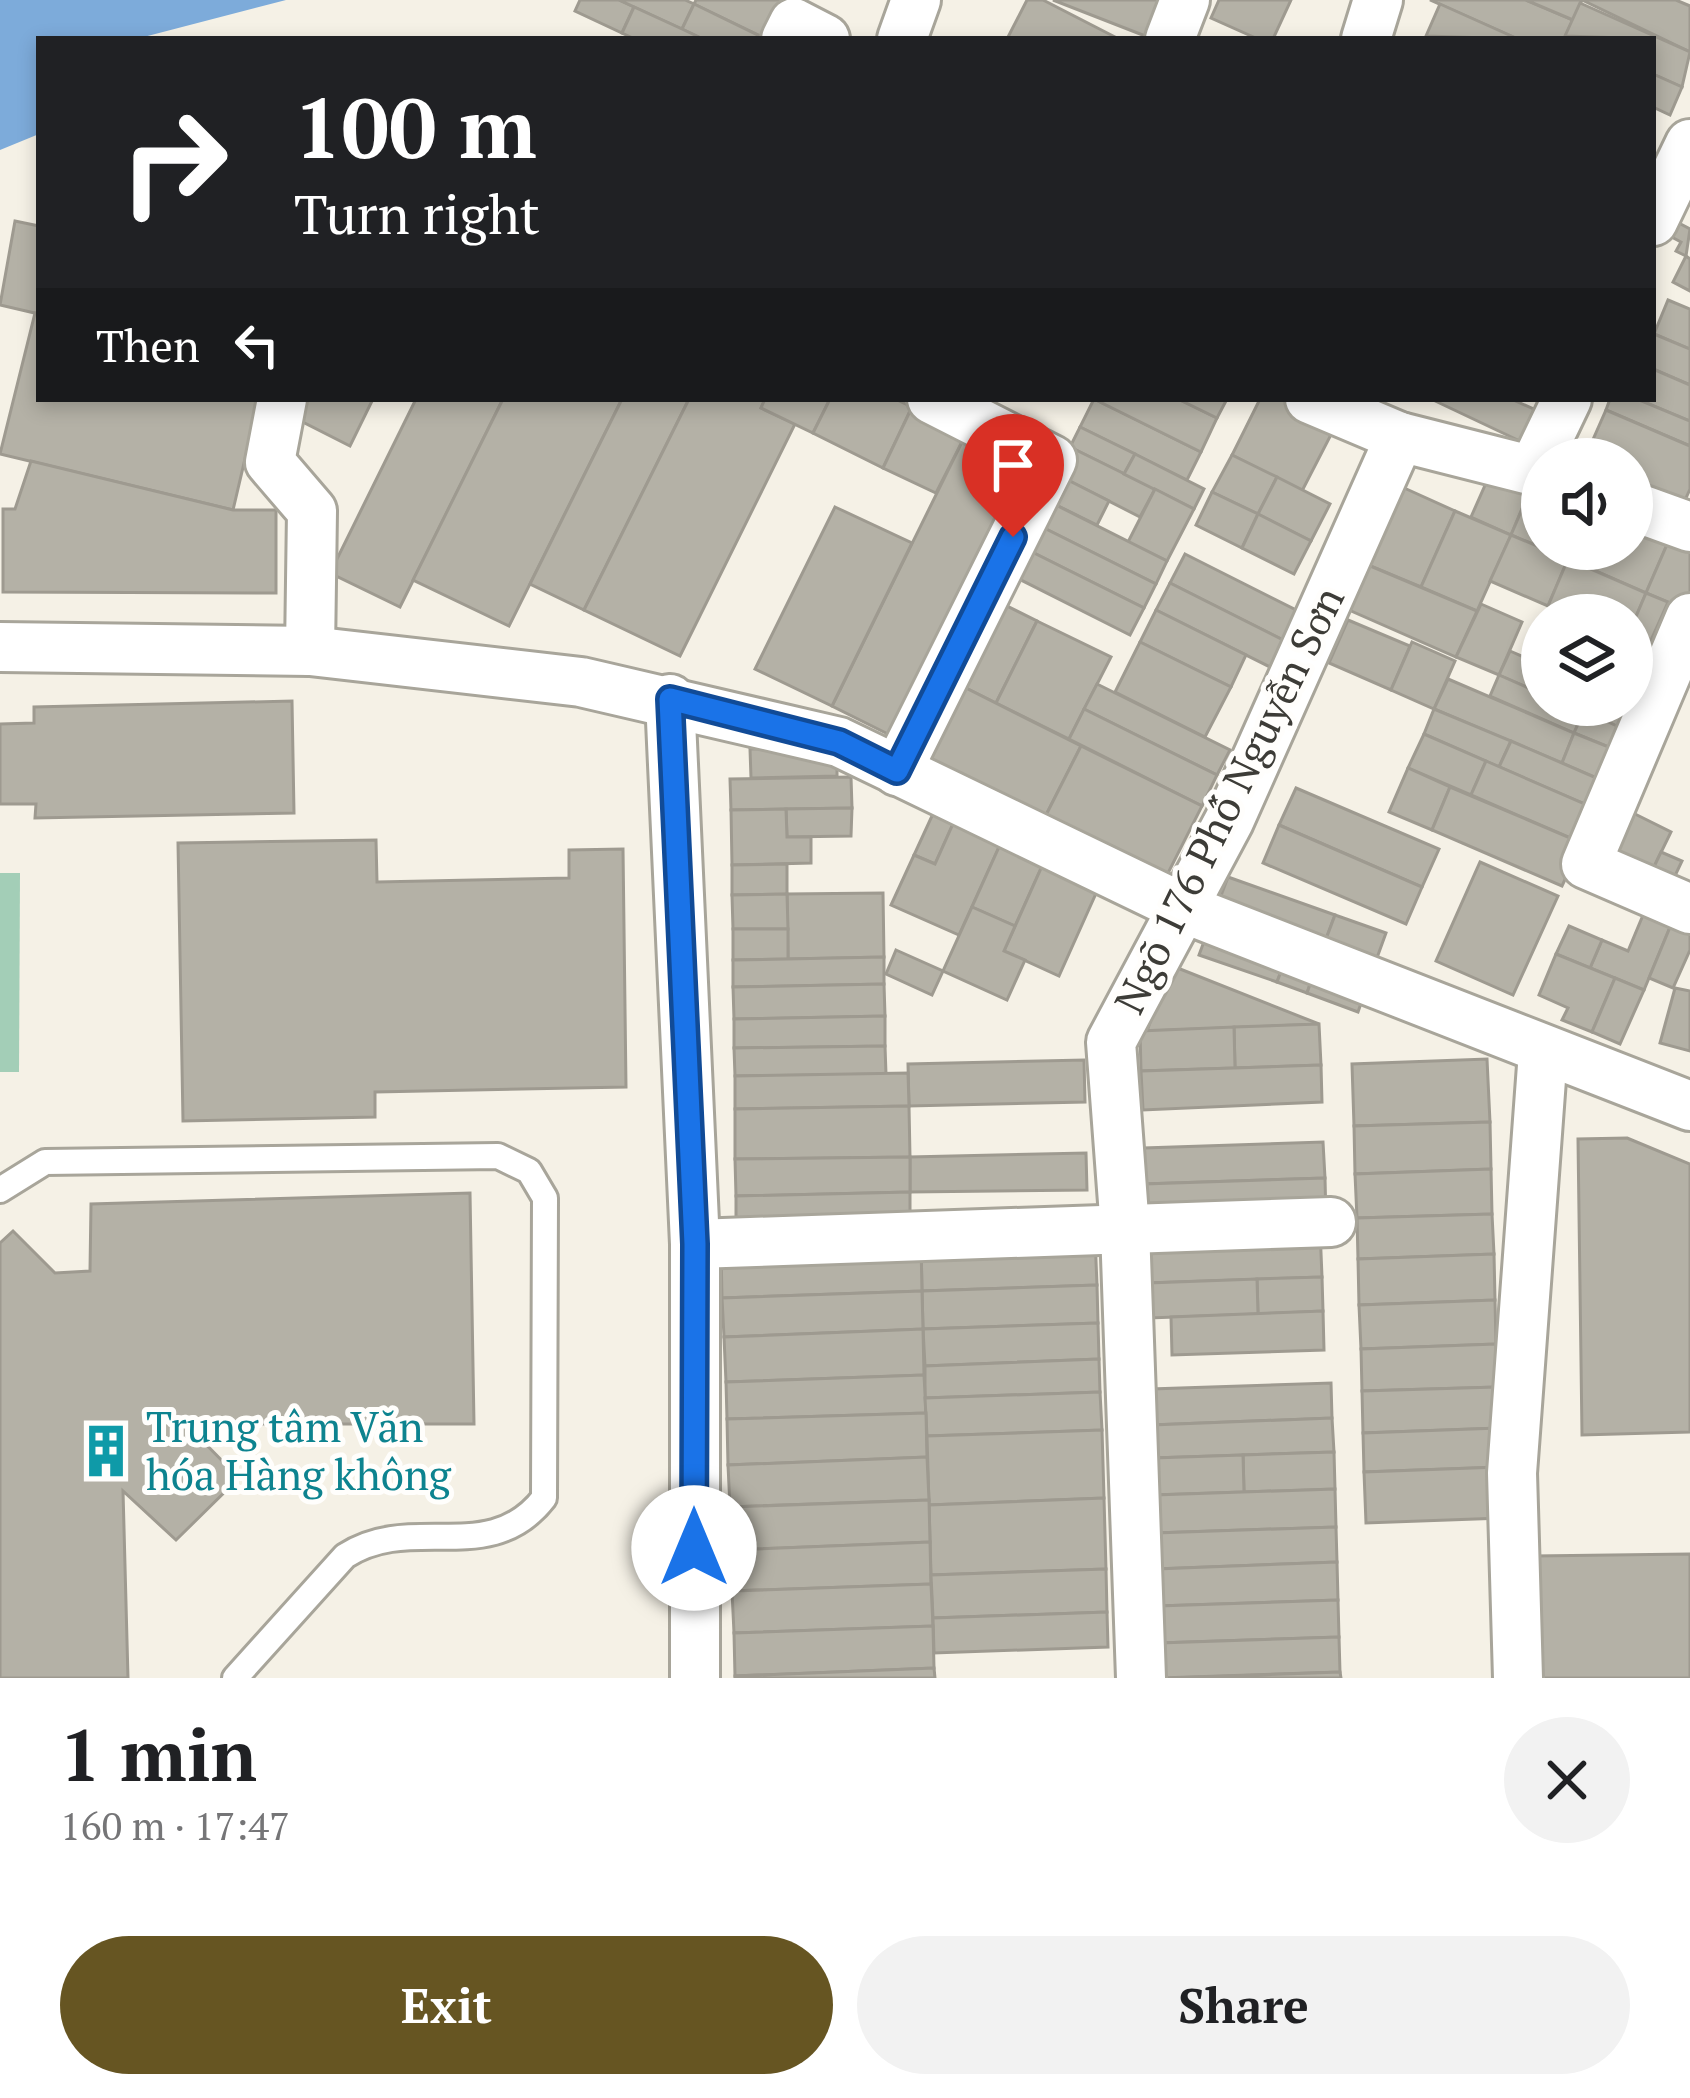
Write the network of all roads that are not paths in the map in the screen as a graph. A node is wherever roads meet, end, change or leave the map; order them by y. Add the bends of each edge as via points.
1 (916, 0) edge
2 (1185, 0) edge
3 (1378, 0) edge
4 (788, 36) edge
5 (819, 36) edge
6 (903, 36) edge
7 (1171, 36) edge
8 (1367, 36) edge
9 (1690, 144) edge
10 (1656, 215) edge
11 (282, 402) edge
12 (938, 402) edge
13 (1317, 402) edge
14 (1566, 402) edge
15 (1400, 437) junction
16 (1551, 438) edge
17 (1521, 467) edge
18 (1653, 514) edge
19 (1690, 527) edge
20 (1690, 618) edge
21 (0, 646) edge
22 (310, 651) junction
23 (670, 699) junction
24 (897, 771) junction
25 (1183, 908) junction
26 (1690, 909) edge
27 (1543, 1052) junction
28 (1690, 1106) edge
29 (0, 1190) edge
30 (1330, 1222) dead end
31 (1125, 1229) junction
32 (695, 1244) junction
33 (235, 1678) edge
34 (694, 1678) edge
35 (1141, 1678) edge
36 (1518, 1678) edge

1 - 6 street
2 - 7 street
3 - 8 street
4 - 5 street via 794,23
9 - 10 street
11 - 22 street via 270,462 312,512
12 - 24 street via 1052,460
13 - 15 street
14 - 16 street
15 - 17 street
15 - 25 street, Ngõ 176 Phố Nguyễn Sơn
18 - 19 street
20 - 26 street via 1586,864
21 - 22 street
22 - 23 street
23 - 24 street via 839,742
23 - 32 street
24 - 25 street
25 - 27 street
25 - 31 street, Ngõ 176 Phố Nguyễn Sơn via 1112,1042
27 - 28 street
27 - 36 street via 1512,1472
29 - 33 lane via 45,1162 498,1156 529,1171 545,1198 544,1498 525,1522 492,1536 367,1541
30 - 31 street
31 - 32 street
31 - 35 street, Ngõ 176 Phố Nguyễn Sơn
32 - 34 street

